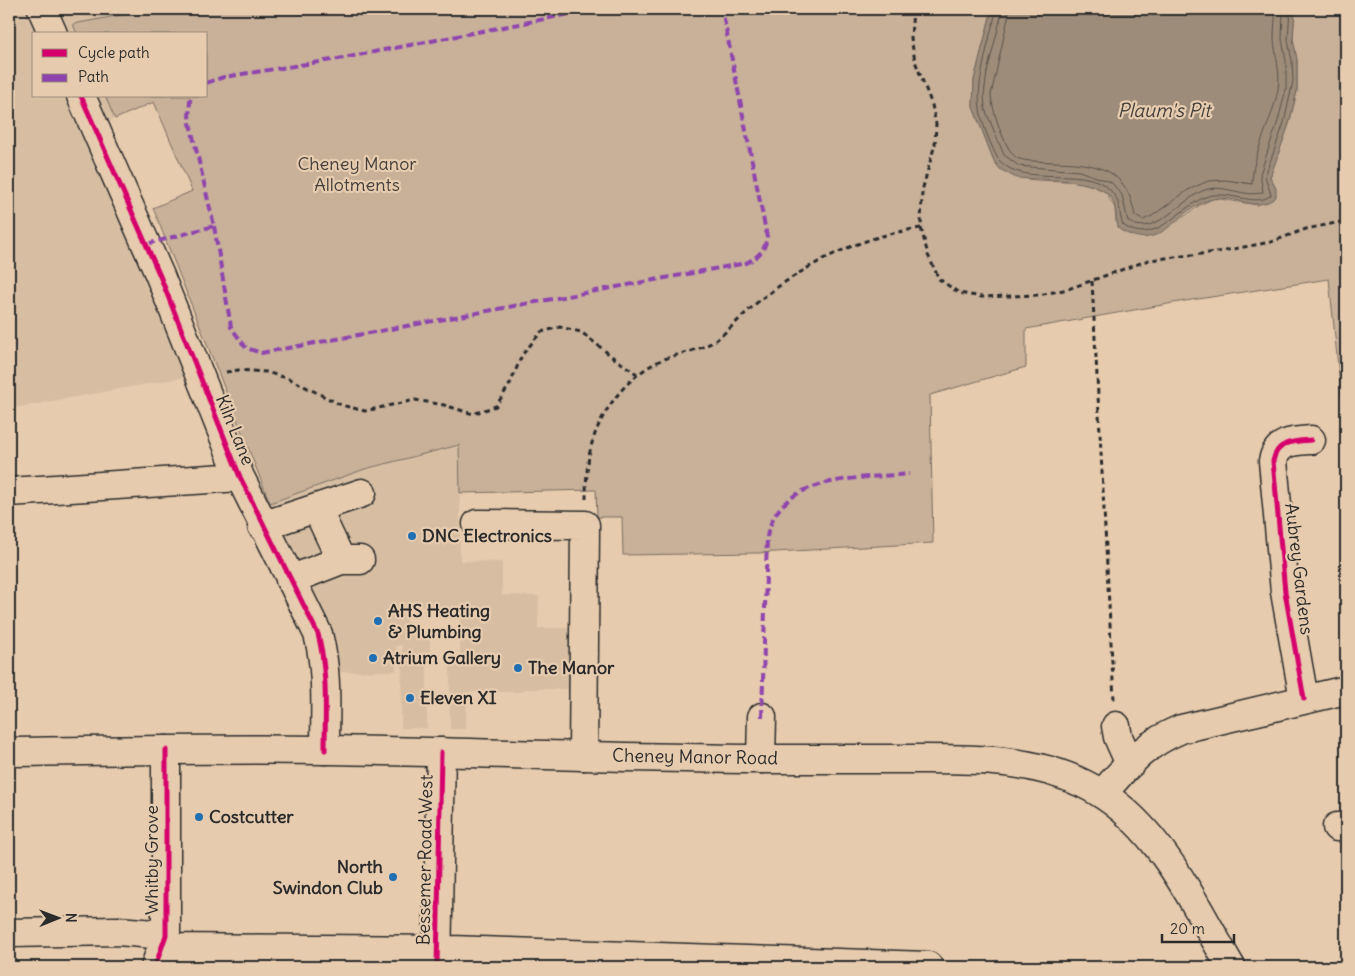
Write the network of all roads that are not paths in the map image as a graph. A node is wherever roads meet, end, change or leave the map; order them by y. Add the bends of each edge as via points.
1 (42, 9) edge
2 (52, 32) edge
3 (82, 98) edge
4 (1311, 440) dead end
5 (240, 477) junction
6 (9, 492) edge
7 (362, 493) dead end
8 (317, 508) junction
9 (477, 524) dead end
10 (262, 526) junction
11 (290, 580) junction
12 (1346, 690) edge
13 (1304, 699) junction
14 (762, 717) dead end
15 (1116, 726) road end
16 (166, 750) junction
17 (325, 750) junction
18 (9, 752) edge
19 (441, 752) junction
20 (583, 756) junction
21 (761, 759) junction
22 (1130, 764) junction
23 (1102, 794) junction
24 (9, 933) edge
25 (161, 950) edge
26 (437, 959) edge
27 (928, 966) dead end
28 (1231, 967) edge

1 - 2 street
3 - 5 street, Kiln Lane via 160,276
4 - 13 street, Aubrey Gardens via 1284,444 1278,448 1273,461 1285,592
5 - 6 street
5 - 10 street, Kiln Lane
7 - 8 street
8 - 10 street
8 - 11 street via 350,560
9 - 20 street via 585,525
10 - 11 street, Kiln Lane
11 - 17 street, Kiln Lane via 318,634 323,652
12 - 13 street
13 - 22 street via 1181,729 1154,742
14 - 21 street
15 - 22 street
16 - 17 street, Cheney Manor Road
16 - 18 street, Cheney Manor Road
16 - 25 street, Whitby Grove
17 - 19 street, Cheney Manor Road
19 - 20 street, Cheney Manor Road
19 - 26 street, Bessemer Road West
20 - 21 street, Cheney Manor Road
21 - 23 street, Cheney Manor Road via 999,761 1035,766 1067,776
22 - 23 street
23 - 28 street, Cheney Manor Road via 1143,829 1164,856
24 - 25 street via 118,931
25 - 26 street
26 - 27 street

